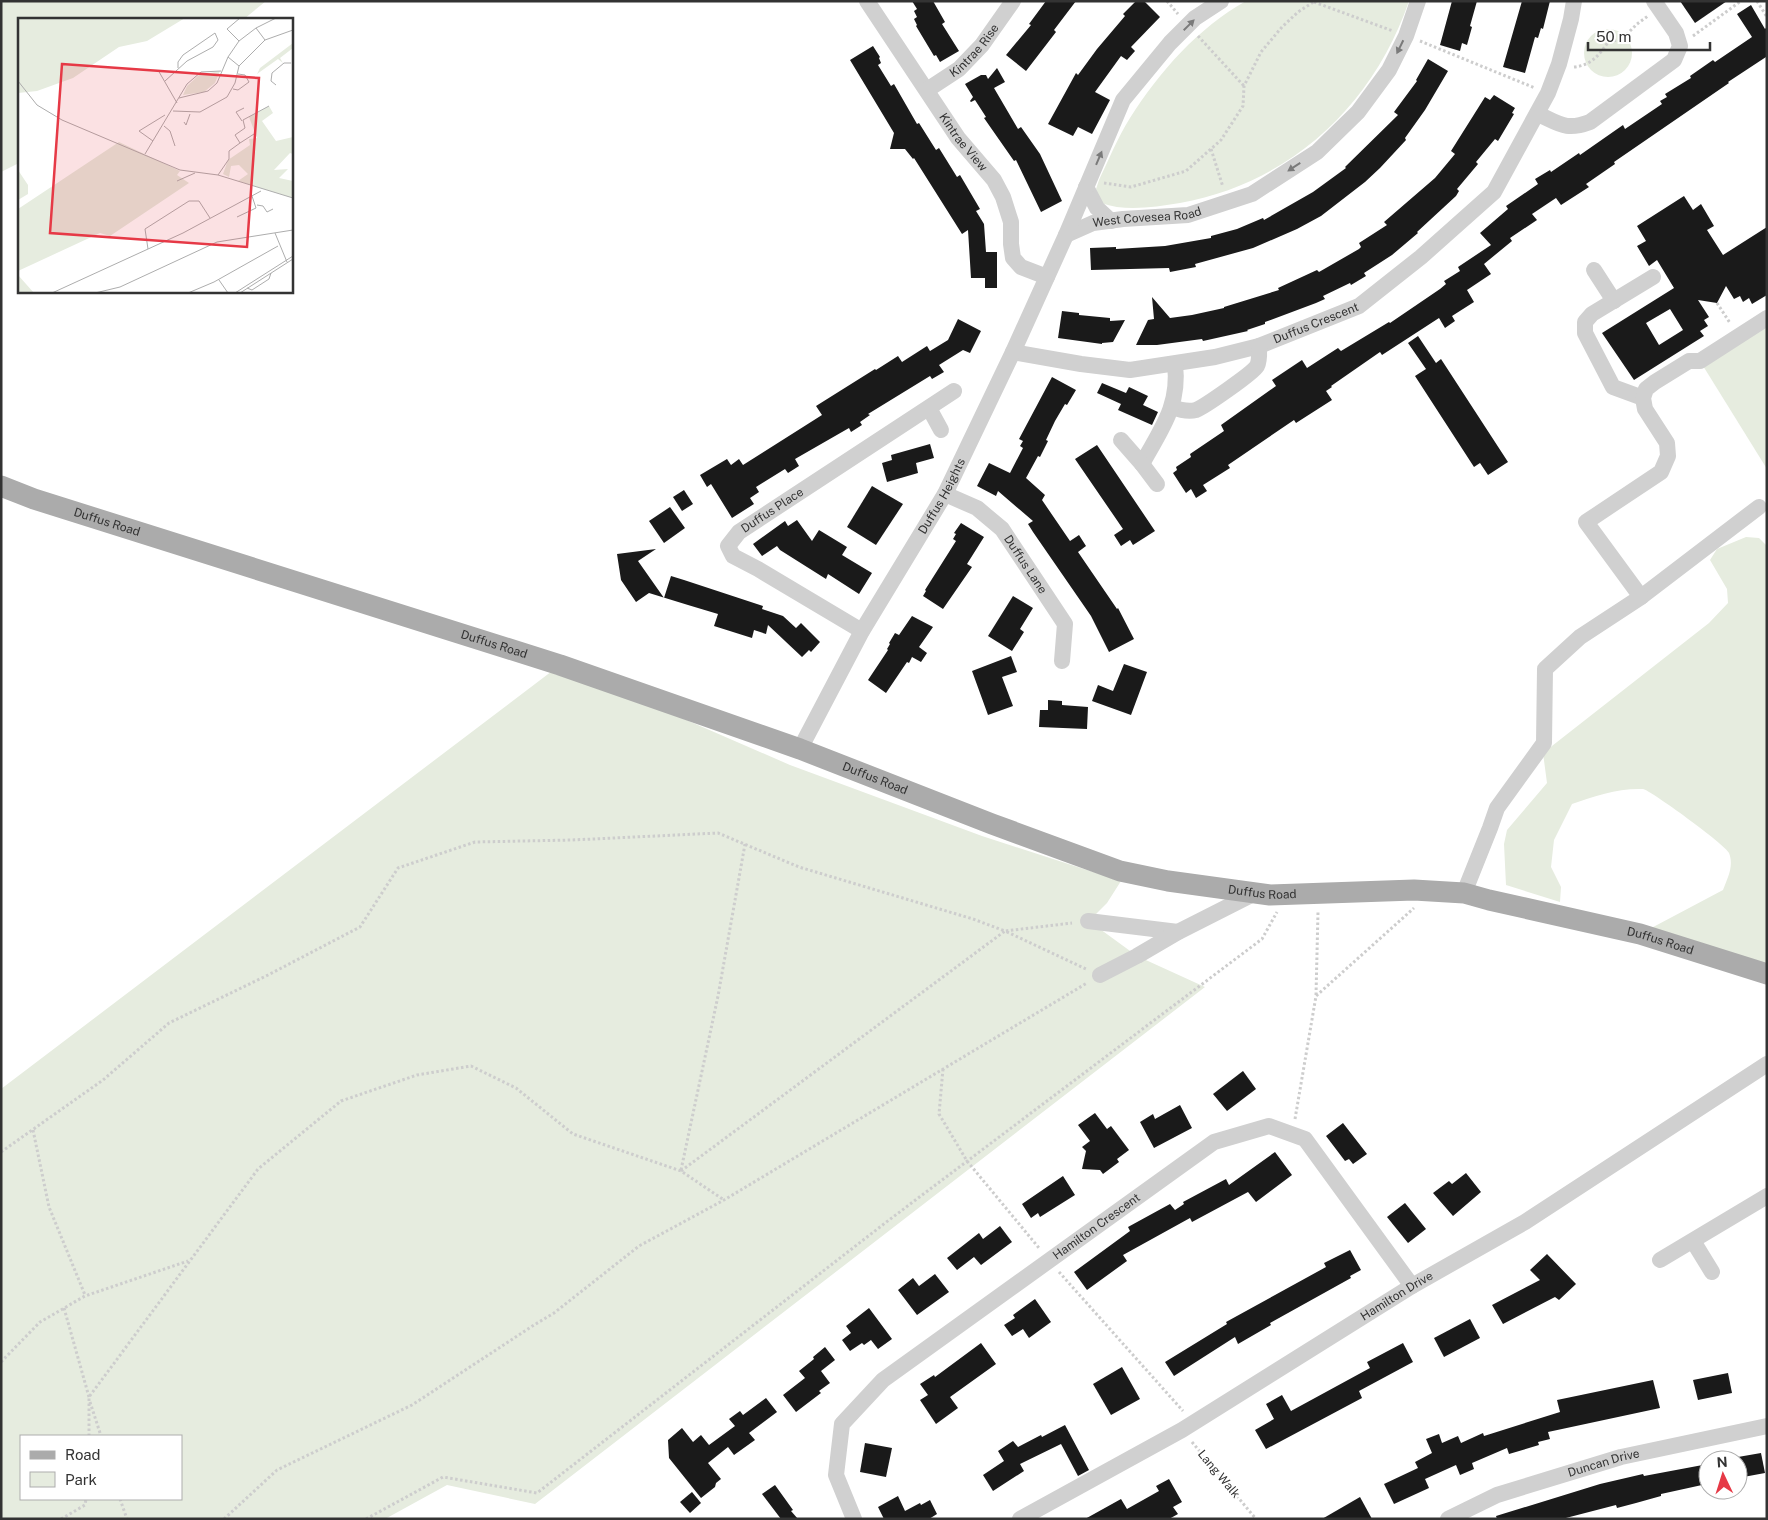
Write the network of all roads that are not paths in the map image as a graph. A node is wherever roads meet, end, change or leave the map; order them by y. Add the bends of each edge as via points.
1 (867, 1) edge
2 (1013, 1) edge
3 (1221, 1) edge
4 (1418, 1) edge
5 (1574, 1) edge
6 (1656, 5) edge
7 (927, 90) junction
8 (1538, 114) junction
9 (1088, 184) junction
10 (1111, 221) junction
11 (1066, 235) junction
12 (1594, 270) dead end
13 (1047, 277) junction
14 (1653, 277) dead end
15 (1614, 301) junction
16 (1767, 318) edge
17 (1259, 346) junction
18 (1013, 352) junction
19 (1175, 364) junction
20 (954, 391) dead end
21 (1643, 398) junction
22 (1172, 407) junction
23 (929, 408) junction
24 (942, 430) dead end
25 (1120, 440) dead end
26 (1142, 464) junction
27 (1157, 484) dead end
28 (1, 486) edge
29 (945, 494) junction
30 (1759, 508) dead end
31 (1641, 597) junction
32 (862, 631) junction
33 (1062, 661) dead end
34 (800, 749) junction
35 (1464, 892) junction
36 (1253, 894) junction
37 (1088, 921) road end
38 (1178, 932) junction
39 (1767, 974) edge
40 (1100, 975) road end
41 (1767, 1064) edge
42 (1767, 1196) edge
43 (1693, 1241) junction
44 (1660, 1260) dead end
45 (1712, 1272) dead end
46 (1412, 1286) junction
47 (1767, 1426) edge
48 (854, 1519) edge
49 (1020, 1519) edge
50 (1448, 1519) edge

1 - 7 street, Kintrae View
2 - 7 street, Kintrae Rise via 982,45 959,69
9 -> 3 street, West Covesea Road via 1123,100 1188,25
4 -> 10 street, West Covesea Road via 1389,70 1358,112 1317,152 1252,194 1188,215
5 - 8 street, Duffus Crescent via 1559,64
6 - 8 street via 1676,33 1680,46 1674,60 1590,122 1576,127 1563,126
7 - 13 street, Kintrae View via 958,138 994,180 1003,197 1011,222 1013,258 1022,267
8 - 17 street, Duffus Crescent via 1494,192 1421,257 1358,306
9 - 10 street via 1097,208
9 - 11 street, West Covesea Road
10 - 11 street, West Covesea Road via 1093,223
11 - 13 street, Duffus Heights
12 - 15 street
13 - 18 street, Duffus Heights
14 - 15 street
15 - 21 street via 1592,314 1585,322 1585,333 1613,387
16 - 21 street via 1700,361 1689,361 1655,382 1646,389
17 - 19 street, Duffus Crescent
17 - 22 street via 1257,365 1237,382 1196,410 1183,411
18 - 19 street, Duffus Crescent via 1130,370
18 - 29 street, Duffus Heights
19 - 22 street via 1177,381
20 - 23 street, Duffus Place
21 - 31 street via 1645,409 1667,443 1665,464 1661,472 1586,522
22 - 26 street
23 - 24 street
23 - 32 street, Duffus Place via 739,532 728,546 733,556
25 - 26 street
26 - 27 street
28 - 34 main road, Duffus Road via 560,665
29 - 32 street, Duffus Heights
29 - 33 street, Duffus Lane via 977,508 1002,529 1065,624
30 - 31 street
31 - 35 street via 1580,637 1545,668 1544,743 1497,808
32 - 34 street, Duffus Heights
34 - 36 main road, Duffus Road via 1120,871
35 - 36 main road, Duffus Road
35 - 39 main road, Duffus Road via 1640,934
36 - 38 street
37 - 38 street
38 - 40 street
41 - 46 street, Hamilton Drive via 1525,1222
42 - 43 street
43 - 44 street
43 - 45 street
46 - 48 street, Hamilton Crescent via 1305,1139 1269,1126 1214,1142 883,1380 842,1424 836,1475
46 - 49 street, Hamilton Drive via 1188,1426
47 - 50 street, Duncan Drive via 1621,1457 1497,1494

